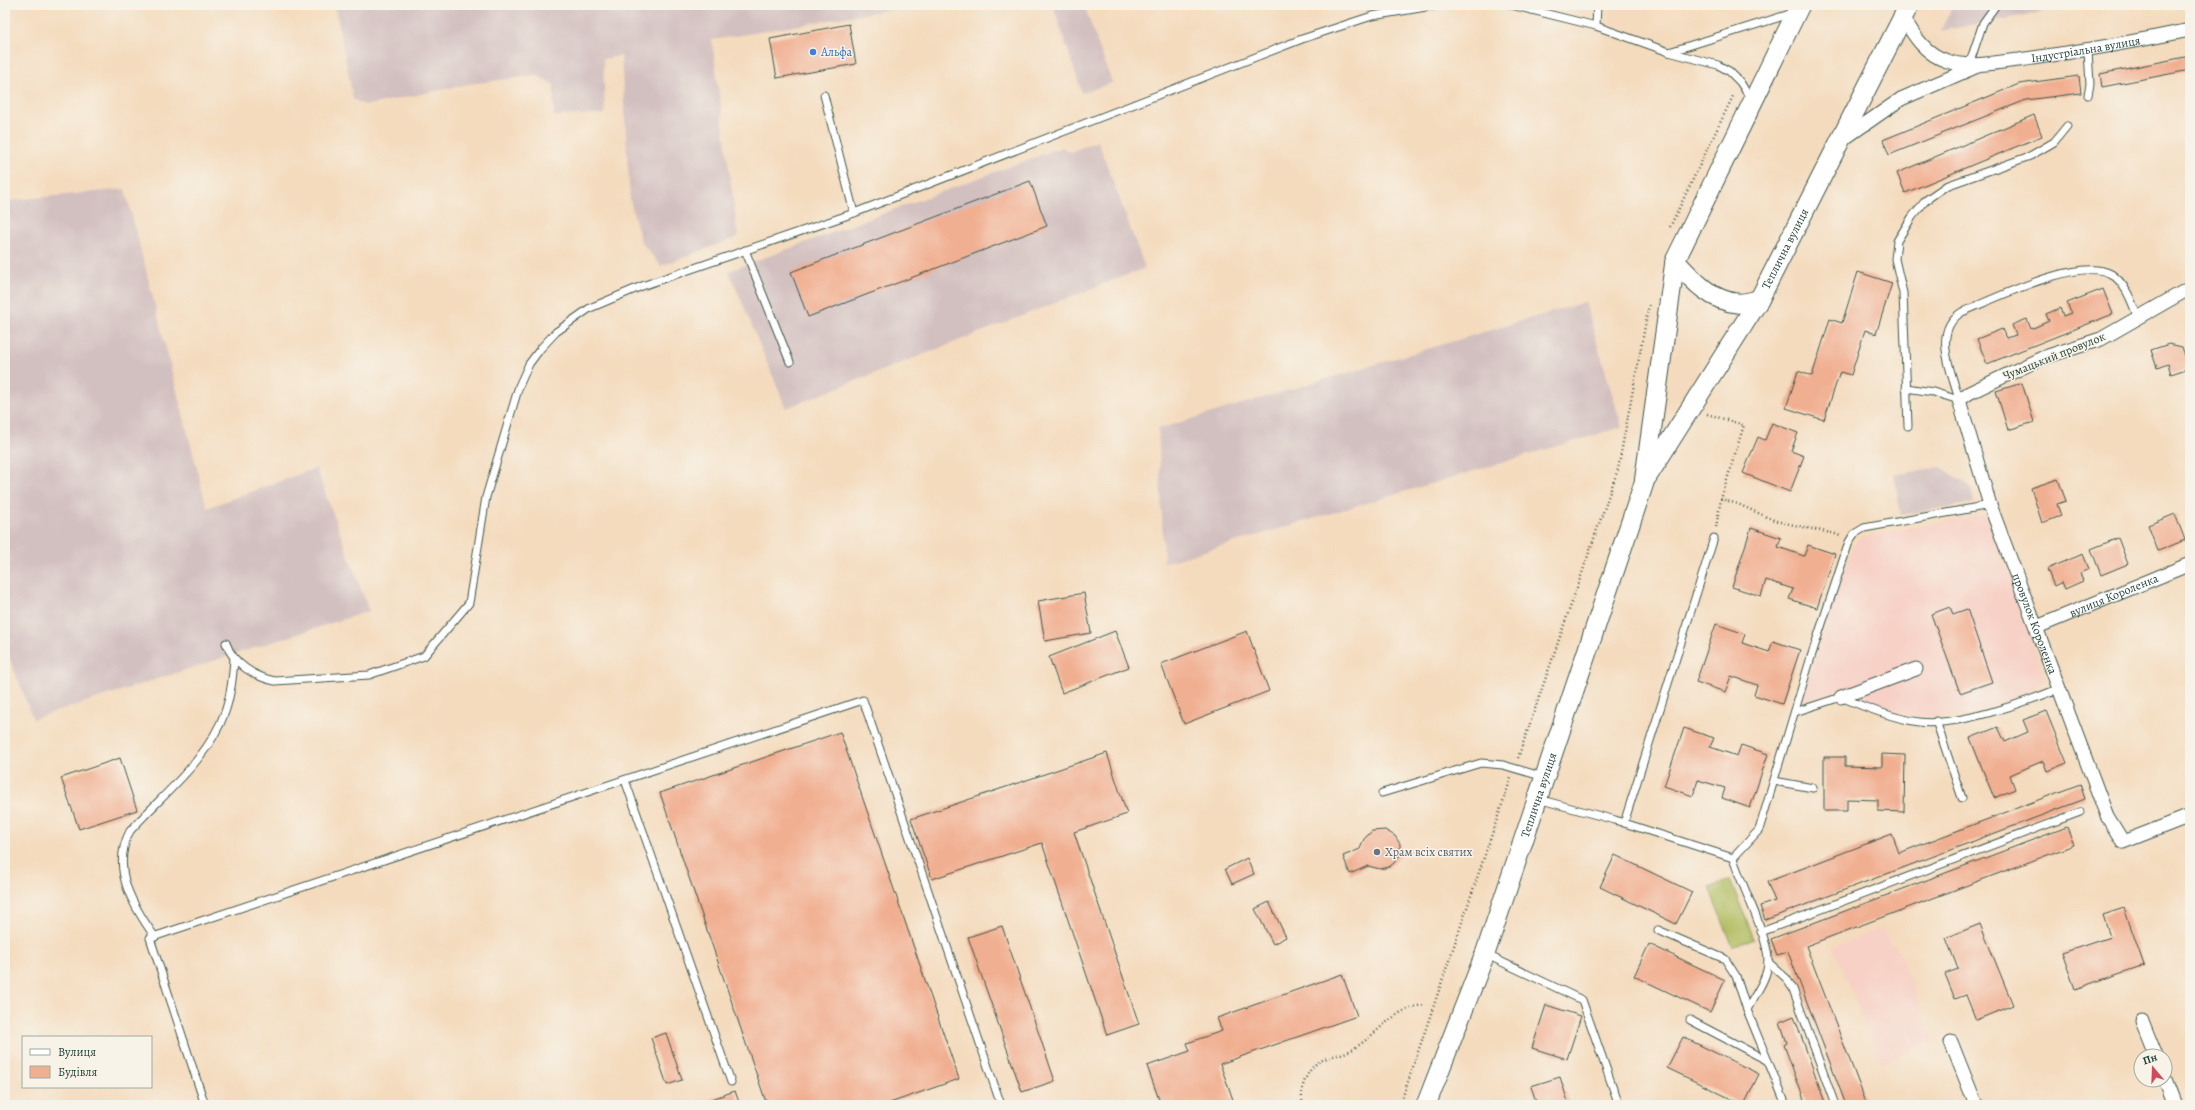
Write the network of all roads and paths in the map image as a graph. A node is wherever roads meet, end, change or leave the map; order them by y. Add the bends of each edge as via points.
1 (1438, 5) edge
2 (1511, 5) edge
3 (1597, 5) edge
4 (1996, 5) edge
5 (1798, 8) edge
6 (1906, 11) edge
7 (1596, 26) junction
8 (2190, 30) edge
9 (2088, 51) junction
10 (1669, 52) junction
11 (1975, 65) junction
12 (1740, 82) junction
13 (824, 95) dead end
14 (2088, 95) dead end
15 (1752, 101) junction
16 (2067, 126) dead end
17 (1837, 144) junction
18 (854, 213) junction
19 (1668, 234) dead end
20 (745, 250) junction
21 (1675, 261) junction
22 (2190, 288) edge
23 (1759, 300) junction
24 (1650, 301) dead end
25 (2138, 318) junction
26 (790, 362) dead end
27 (1906, 388) junction
28 (1959, 400) junction
29 (1706, 414) dead end
30 (1908, 426) dead end
31 (1644, 483) junction
32 (1721, 499) junction
33 (1990, 505) junction
34 (1714, 538) joint
35 (1849, 542) junction
36 (2190, 564) edge
37 (2037, 627) junction
38 (226, 644) dead end
39 (234, 658) junction
40 (1916, 669) dead end
41 (2058, 690) junction
42 (1841, 697) junction
43 (1795, 712) junction
44 (1936, 721) junction
45 (1514, 768) junction
46 (1544, 777) junction
47 (625, 780) junction
48 (1774, 781) junction
49 (1813, 788) dead end
50 (1382, 793) dead end
51 (1962, 798) dead end
52 (1538, 799) junction
53 (2080, 812) dead end
54 (2190, 816) edge
55 (1624, 823) junction
56 (1733, 858) junction
57 (1658, 930) dead end
58 (1761, 932) junction
59 (155, 937) junction
60 (1485, 954) junction
61 (1768, 962) junction
62 (1425, 1005) dead end
63 (1747, 1010) junction
64 (1690, 1020) dead end
65 (2142, 1021) dead end
66 (1951, 1042) dead end
67 (2153, 1048) edge
68 (1768, 1061) junction
69 (731, 1082) dead end
70 (2168, 1088) edge
71 (1427, 1104) edge
72 (205, 1105) edge
73 (1000, 1105) edge
74 (1303, 1105) edge
75 (1400, 1105) edge
76 (1619, 1105) edge
77 (1786, 1105) edge
78 (1835, 1105) edge
79 (1976, 1105) edge
80 (2175, 1105) edge

1 - 18 lane via 1372,16 1302,39
2 - 7 lane
3 - 7 lane
4 - 11 lane via 1983,23
5 - 10 lane
5 - 15 main road, Теплична вулиця
6 - 11 street via 1918,41 1926,49 1946,61
6 - 17 main road, Теплична вулиця
7 - 10 lane
8 - 9 street, Індустріальна вулиця
9 - 11 street, Індустріальна вулиця
9 - 14 lane
10 - 12 lane via 1718,65 1730,71
11 - 17 street via 1901,99
12 - 15 lane
12 - 19 path
13 - 18 lane
15 - 21 main road, Теплична вулиця
16 - 27 lane via 2054,142 2030,156 1946,186 1926,200 1897,241 1895,259 1903,293
17 - 23 main road, Теплична вулиця
18 - 20 lane
20 - 26 lane
20 - 39 lane via 642,286 590,308 556,332 541,348 518,386 486,496 469,603 424,656 369,675 289,681 265,679
21 - 23 main road via 1695,282 1714,296 1737,303
21 - 31 main road, Теплична вулиця
22 - 25 street, Чумацький провулок
23 - 31 main road, Теплична вулиця
24 - 45 path via 1618,469
25 - 28 street, Чумацький провулок via 2101,339 2042,358
25 - 28 lane via 2126,290 2110,274 2080,270 2060,273 1962,312 1954,317 1945,334 1944,344
27 - 28 lane via 1933,392
27 - 30 lane
28 - 33 street, провулок Короленка
29 - 32 path via 1744,425
31 - 46 main road, Теплична вулиця
32 - 34 path
32 - 35 path via 1776,521 1835,534
33 - 35 lane via 1864,528 1854,534
33 - 37 street, провулок Короленка
34 - 55 lane
35 - 43 lane
36 - 37 street, вулиця Короленка
37 - 41 street, провулок Короленка
38 - 39 lane
39 - 59 lane via 230,695 215,734 182,776 130,831 125,841 122,864 125,883 137,912
40 - 42 street
41 - 44 lane via 1962,720
41 - 54 street, провулок Короленка via 2107,816 2122,842
42 - 43 lane
42 - 44 lane via 1873,711 1920,722
43 - 48 lane
44 - 51 lane
45 - 46 lane
45 - 50 lane via 1474,764
45 - 75 path
46 - 52 main road, Теплична вулиця
47 - 59 lane
47 - 69 lane
47 - 73 lane via 862,700
48 - 49 lane
48 - 56 lane via 1759,830
52 - 55 lane
52 - 60 main road, Теплична вулиця
53 - 58 lane
55 - 56 lane
56 - 58 lane
57 - 63 lane via 1725,959 1736,976
58 - 61 lane
59 - 72 lane via 150,938
60 - 71 main road, Теплична вулиця
60 - 76 lane via 1582,1000
61 - 63 lane via 1766,972
61 - 78 lane via 1786,978 1793,989
62 - 74 path via 1396,1015 1354,1048 1319,1061 1302,1086
63 - 68 lane
64 - 68 lane
65 - 67 street
66 - 79 street
68 - 77 lane
70 - 80 street

